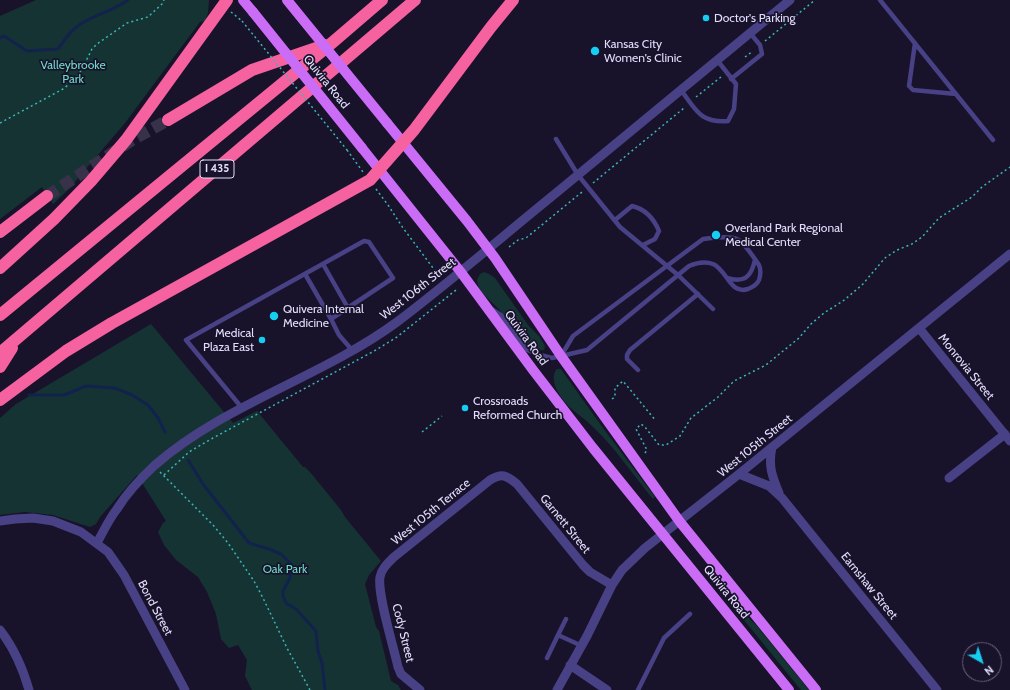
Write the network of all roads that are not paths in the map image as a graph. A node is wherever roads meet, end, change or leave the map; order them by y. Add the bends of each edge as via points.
1 (244, 0) edge
2 (286, 0) edge
3 (382, 0) edge
4 (415, 0) edge
5 (513, 0) edge
6 (790, 0) edge
7 (880, 0) edge
8 (227, 5) edge
9 (750, 33) junction
10 (333, 42) junction
11 (915, 43) junction
12 (717, 60) junction
13 (732, 79) junction
14 (681, 90) junction
15 (956, 94) junction
16 (168, 120) tunnel mouth
17 (556, 139) dead end
18 (993, 140) dead end
19 (403, 142) junction
20 (379, 169) junction
21 (578, 175) junction
22 (47, 196) tunnel mouth
23 (615, 220) junction
24 (0, 232) edge
25 (644, 245) junction
26 (488, 249) junction
27 (1010, 254) edge
28 (756, 260) junction
29 (323, 264) junction
30 (667, 265) junction
31 (0, 268) edge
32 (460, 271) junction
33 (305, 274) junction
34 (678, 275) junction
35 (728, 278) junction
36 (698, 294) junction
37 (486, 306) junction
38 (348, 308) junction
39 (713, 309) dead end
40 (0, 315) edge
41 (331, 319) junction
42 (919, 328) junction
43 (18, 339) junction
44 (352, 350) junction
45 (0, 353) edge
46 (561, 356) junction
47 (0, 367) edge
48 (638, 370) dead end
49 (0, 400) edge
50 (243, 408) junction
51 (1007, 438) edge
52 (772, 447) junction
53 (739, 474) junction
54 (502, 475) joint
55 (949, 478) dead end
56 (782, 498) junction
57 (0, 521) edge
58 (680, 522) junction
59 (663, 535) junction
60 (97, 543) junction
61 (381, 575) joint
62 (612, 585) junction
63 (690, 614) dead end
64 (566, 619) dead end
65 (0, 630) edge
66 (558, 635) junction
67 (582, 646) junction
68 (547, 658) dead end
69 (570, 665) junction
70 (29, 690) edge
71 (185, 690) edge
72 (420, 690) edge
73 (557, 690) edge
74 (607, 690) edge
75 (638, 690) edge
76 (789, 690) edge
77 (816, 690) edge
78 (937, 690) edge

1 - 20 main road, Quivira Road, bridge
2 - 19 main road, Quivira Road, bridge
3 - 10 highway, I 435
4 - 43 highway, I 435
5 - 19 highway
6 - 9 street, West 106th Street
7 - 11 lane
8 - 31 highway via 126,140 91,181
9 - 12 street, West 106th Street
9 - 13 lane via 760,45 762,54
10 - 16 highway via 252,70
10 - 40 highway, I 435
11 - 15 lane
11 - 15 lane via 909,86 913,90
12 - 13 lane
12 - 14 street, West 106th Street
13 - 14 lane via 736,84 734,109 728,121 716,122 702,117
14 - 21 street, West 106th Street
15 - 18 lane
17 - 21 lane
19 - 20 highway
19 - 26 main road, Quivira Road
20 - 32 main road, Quivira Road
20 - 49 highway via 370,180 112,323 66,352
21 - 23 lane
21 - 26 street, West 106th Street
22 - 24 highway
23 - 25 lane via 620,227
23 - 25 lane via 632,206 641,208 655,222 659,231 655,240
25 - 30 lane
26 - 32 street, West 106th Street
26 - 46 main road, Quivira Road
27 - 42 street, West 105th Street
28 - 30 lane via 738,239 703,239
28 - 35 lane via 749,276 742,280
28 - 35 lane via 761,268 761,276 752,287 743,291 734,287
29 - 33 lane
29 - 38 lane
29 - 38 lane via 364,241 369,242 393,278
30 - 34 lane
30 - 46 lane via 573,336
32 - 37 main road, Quivira Road
32 - 44 street, West 106th Street via 396,322
33 - 41 lane
33 - 50 lane via 186,340
34 - 35 lane via 689,266 705,262 714,264
34 - 36 lane
34 - 46 lane via 587,350
36 - 39 lane
36 - 48 lane via 626,355 627,360
37 - 46 lane via 500,315 527,350 552,358
37 - 59 main road, Quivira Road
38 - 41 lane
41 - 44 lane via 339,335
42 - 51 street, Monrovia Street
42 - 52 street, West 105th Street
43 - 45 highway, I 435
43 - 47 highway
44 - 50 street, West 106th Street
46 - 58 main road, Quivira Road
50 - 60 street, West 106th Street via 194,436 154,466 116,509
51 - 55 street
52 - 53 street, West 105th Street
52 - 56 street, Earnshaw Street via 770,470
53 - 56 street, Earnshaw Street via 769,486
53 - 58 street, West 105th Street
54 - 61 street, West 105th Terrace via 484,484 400,552 385,567
54 - 62 street, Garnett Street via 517,484 586,569
56 - 78 street, Earnshaw Street
57 - 60 street via 33,518 53,521 81,532
58 - 59 street, West 105th Street
58 - 77 main road, Quivira Road
59 - 62 street, West 105th Street via 622,570
59 - 76 main road, Quivira Road
60 - 71 street, Bond Street via 108,552 124,575
61 - 72 street, Cody Street via 382,600 398,667 401,674
62 - 67 street, West 105th Street
63 - 75 lane via 664,638
64 - 66 lane
65 - 70 street via 24,672
66 - 67 lane
66 - 68 lane
67 - 69 street, West 105th Street
69 - 73 street, West 105th Street
69 - 74 street

